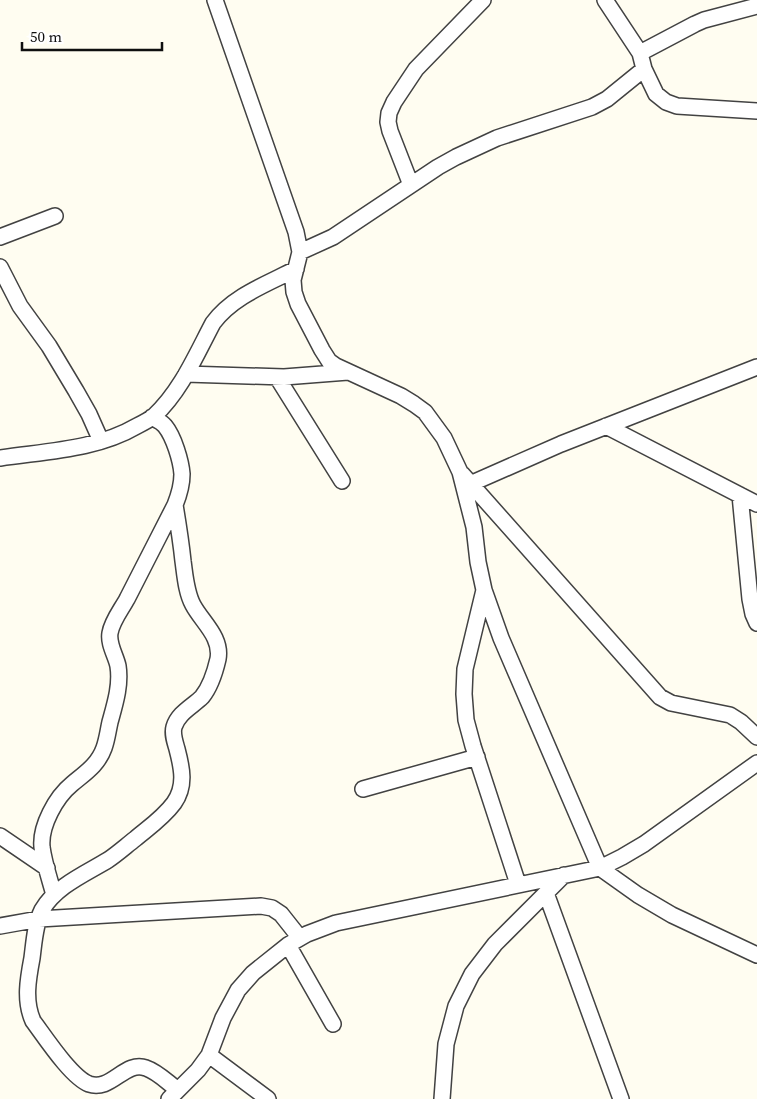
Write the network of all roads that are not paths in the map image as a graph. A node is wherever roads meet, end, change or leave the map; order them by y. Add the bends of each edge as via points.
1 (215, 0) edge
2 (483, 0) edge
3 (604, 0) edge
4 (754, 4) edge
5 (640, 53) junction
6 (644, 69) junction
7 (757, 111) edge
8 (411, 185) junction
9 (55, 216) dead end
10 (0, 237) edge
11 (300, 252) junction
12 (0, 267) edge
13 (296, 269) junction
14 (757, 367) edge
15 (348, 372) junction
16 (186, 374) junction
17 (277, 377) junction
18 (152, 417) junction
19 (606, 426) junction
20 (101, 441) junction
21 (0, 458) edge
22 (460, 472) junction
23 (342, 481) dead end
24 (470, 484) junction
25 (740, 495) junction
26 (757, 504) edge
27 (175, 505) junction
28 (484, 590) junction
29 (757, 623) edge
30 (757, 737) edge
31 (477, 757) junction
32 (757, 763) edge
33 (363, 789) dead end
34 (0, 836) edge
35 (47, 868) junction
36 (600, 868) junction
37 (564, 875) junction
38 (518, 884) junction
39 (546, 893) junction
40 (54, 895) junction
41 (38, 919) junction
42 (0, 926) edge
43 (294, 942) junction
44 (757, 955) edge
45 (332, 1024) dead end
46 (209, 1056) junction
47 (173, 1095) edge
48 (438, 1097) edge
49 (268, 1099) edge
50 (620, 1099) edge

1 - 11 street via 296,232
2 - 8 street via 416,69 389,113 390,131
3 - 5 street
4 - 5 street via 694,24
5 - 6 street
6 - 7 street via 656,94 666,102 677,106
6 - 8 street via 607,99 497,138 456,157
8 - 11 street via 333,236
9 - 10 street
11 - 13 street
12 - 20 street via 20,306 76,391
13 - 15 street via 294,292 298,304 329,361
13 - 16 street via 226,308 213,323
14 - 19 street
15 - 17 street
15 - 22 street via 401,396 425,412 444,438
16 - 17 street
16 - 18 street via 172,396
17 - 23 street
18 - 20 street via 122,435
18 - 27 street via 168,430 178,454 182,474
19 - 24 street
19 - 25 street
20 - 21 street
22 - 24 street
22 - 28 street via 474,528
24 - 30 street via 660,697 671,703 730,715
25 - 26 street
25 - 29 street via 750,599
27 - 35 street via 110,633 119,678 104,748 95,765 69,786 50,813 42,846
27 - 40 street via 188,591 193,606 218,646 208,688 177,720 174,729 181,789 164,815 110,859
28 - 31 street via 464,669 466,720
28 - 36 street via 501,638
31 - 33 street
31 - 38 street
32 - 36 street via 644,844
34 - 35 street
35 - 40 street
36 - 37 street
36 - 44 street via 672,915
37 - 38 street
37 - 39 street
38 - 43 street via 336,923
39 - 48 street via 495,944 472,974 456,1006
39 - 50 street
40 - 41 street
41 - 42 street
41 - 43 street via 261,906 281,914
41 - 47 street via 27,982 28,1005 33,1021 66,1065 79,1078 100,1085 139,1066 156,1073
43 - 45 street
43 - 46 street via 252,973 238,990
46 - 47 street
46 - 49 street

